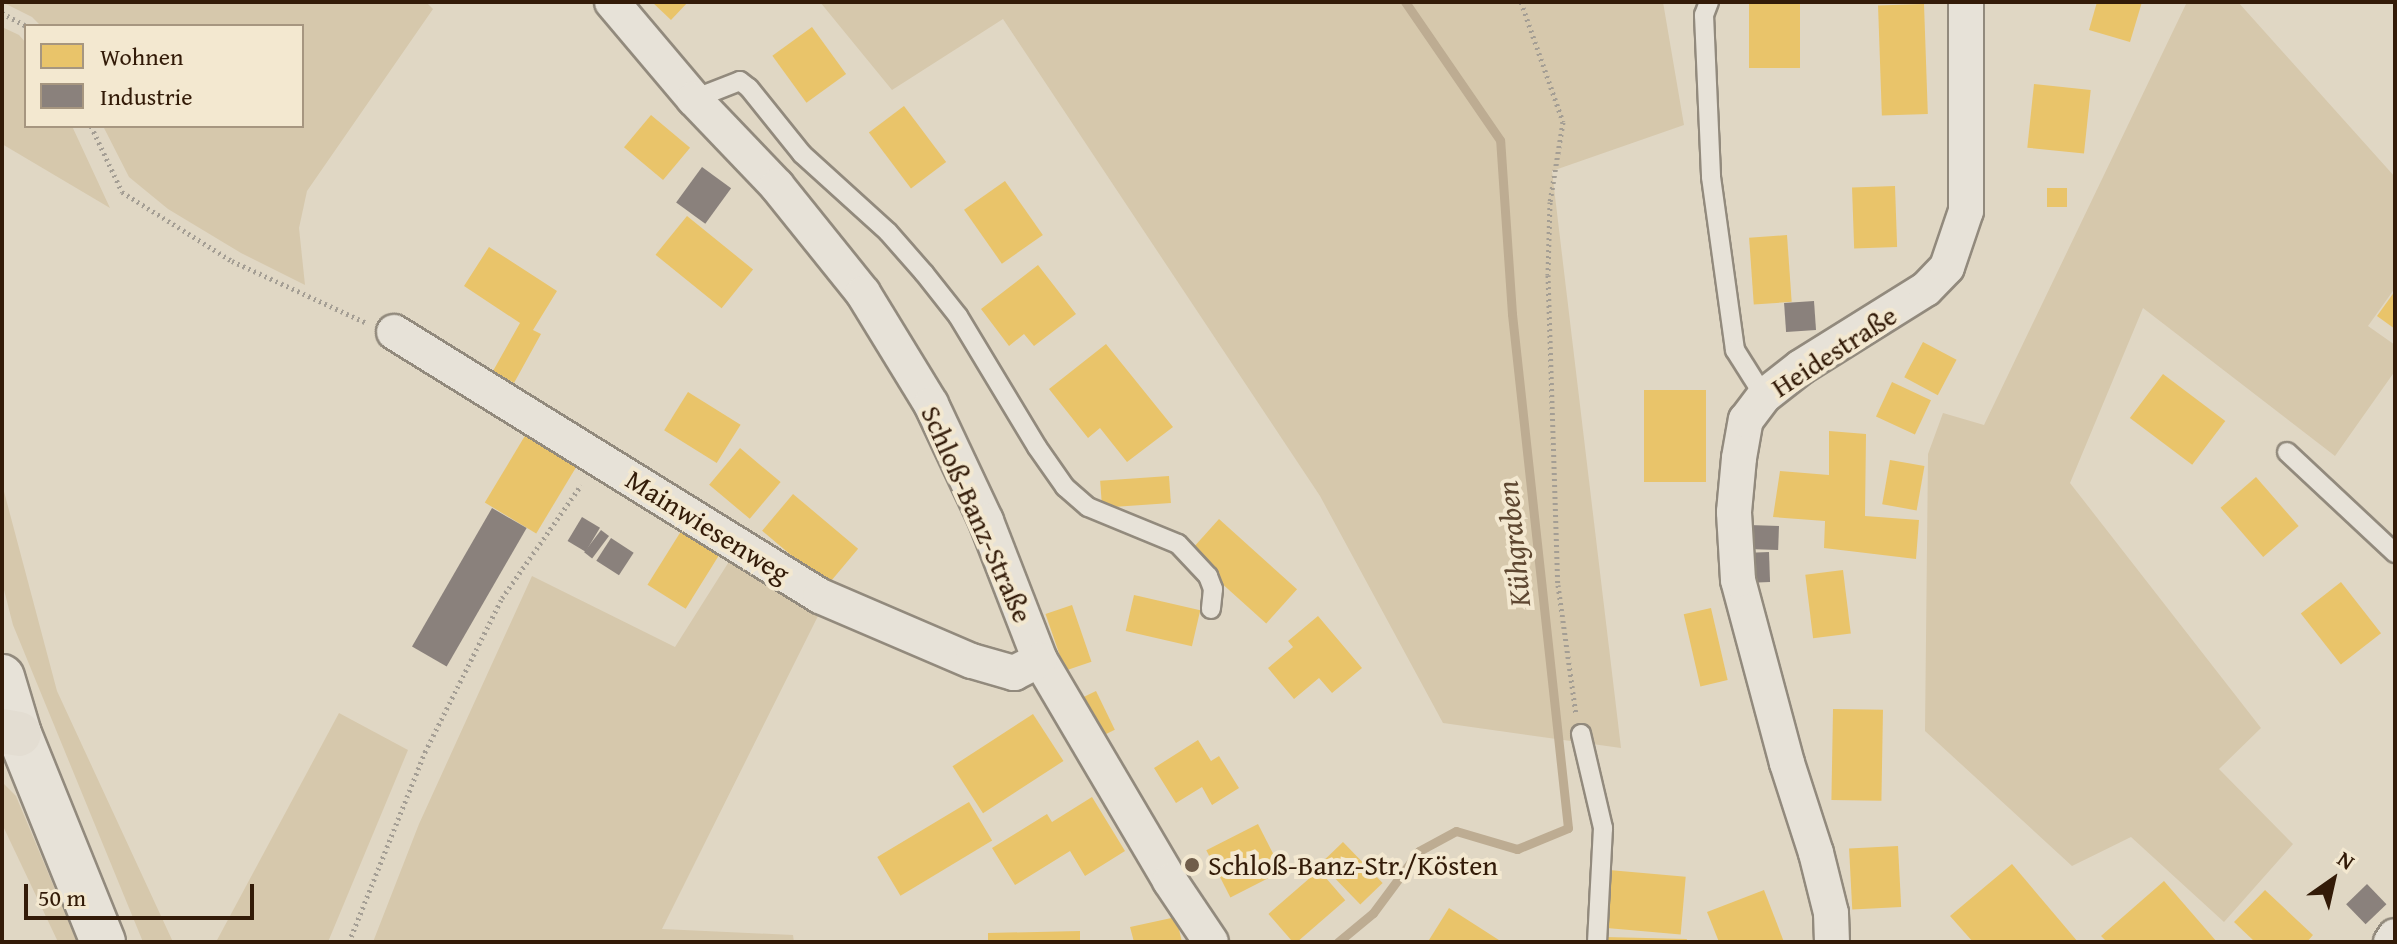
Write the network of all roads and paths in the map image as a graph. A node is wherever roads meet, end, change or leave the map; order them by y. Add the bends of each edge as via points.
1 (612, 2) edge
2 (1521, 2) edge
3 (1709, 2) edge
4 (1966, 2) edge
5 (2, 13) edge
6 (24, 25) edge
7 (694, 99) junction
8 (92, 128) edge
9 (394, 332) joint
10 (1764, 396) junction
11 (2287, 452) dead end
12 (599, 458) junction
13 (2395, 553) edge
14 (1211, 609) dead end
15 (1040, 660) junction
16 (2, 677) edge
17 (10, 732) edge
18 (1581, 734) joint
19 (2395, 936) edge
20 (103, 942) edge
21 (349, 942) edge
22 (1211, 942) edge
23 (1597, 942) edge
24 (1832, 942) edge
25 (2391, 942) edge

1 - 7 street, Schloß-Banz-Straße
2 - 18 path via 1563,122 1550,202 1549,290 1558,585
3 - 10 lane via 1704,15 1711,177 1735,350
4 - 10 street, Heidestraße via 1966,211 1947,267 1906,304 1801,367
5 - 6 path
7 - 14 lane via 740,81 749,88 802,154 888,232 924,273 958,316 1065,487 1088,507 1178,544 1208,576
7 - 15 street, Schloß-Banz-Straße via 777,186 863,293 931,404 986,521
8 - 9 path via 122,192 232,261 352,318
9 - 12 street, Mainwiesenweg
10 - 24 street, Heidestraße via 1746,420 1739,458 1734,512 1738,580 1816,853 1831,913
11 - 13 lane
12 - 15 street, Mainwiesenweg via 820,596 972,661 1014,673
12 - 21 path via 502,598 425,752
15 - 22 street, Schloß-Banz-Straße
16 - 17 street
17 - 20 street
18 - 23 lane via 1603,828
19 - 25 street

